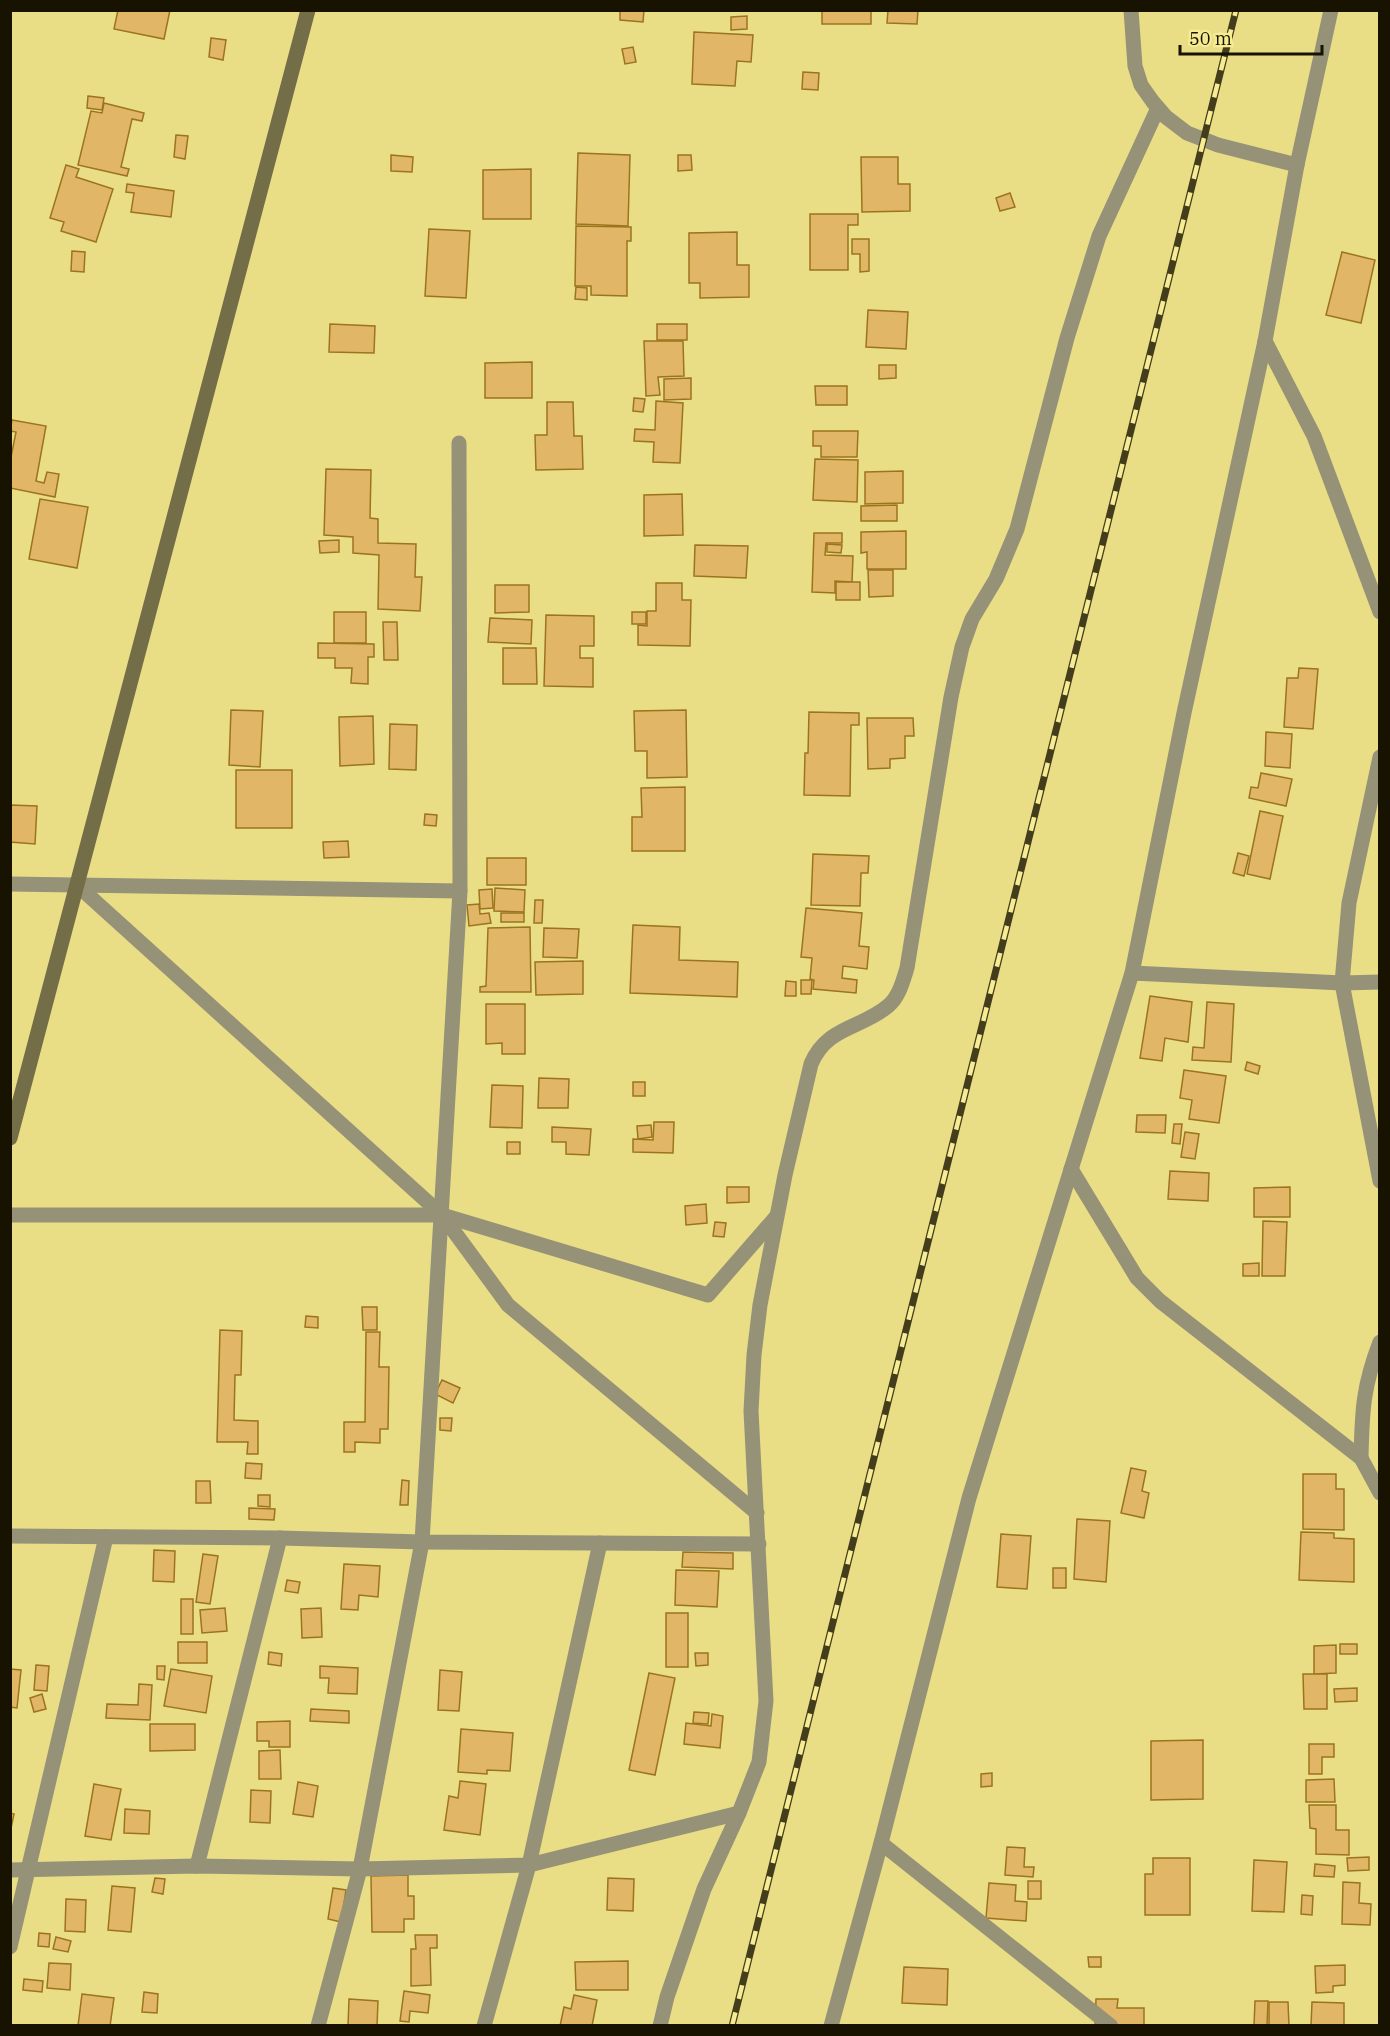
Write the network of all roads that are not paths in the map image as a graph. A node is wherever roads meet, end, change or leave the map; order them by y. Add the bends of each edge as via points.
1 (308, 10) edge
2 (1131, 10) edge
3 (1331, 10) edge
4 (1158, 108) junction
5 (1297, 165) junction
6 (1265, 341) junction
7 (459, 443) dead end
8 (1380, 612) edge
9 (1380, 757) edge
10 (10, 884) edge
11 (77, 885) junction
12 (460, 891) junction
13 (1132, 973) junction
14 (1380, 982) edge
15 (1342, 983) junction
16 (10, 1138) edge
17 (1071, 1169) junction
18 (1380, 1181) edge
19 (10, 1215) edge
20 (442, 1215) junction
21 (777, 1215) junction
22 (1380, 1342) edge
23 (1361, 1458) junction
24 (1380, 1493) edge
25 (757, 1513) junction
26 (10, 1536) edge
27 (106, 1537) junction
28 (280, 1538) junction
29 (422, 1542) junction
30 (600, 1543) junction
31 (759, 1544) junction
32 (739, 1813) junction
33 (882, 1843) junction
34 (529, 1865) junction
35 (197, 1866) junction
36 (360, 1869) junction
37 (10, 1870) edge
38 (29, 1870) junction
39 (10, 1947) edge
40 (318, 2025) edge
41 (484, 2025) edge
42 (660, 2025) edge
43 (831, 2025) edge
44 (1111, 2025) edge

1 - 11 street
2 - 4 street via 1135,66 1141,85
3 - 5 street
4 - 5 street via 1187,134 1218,146
4 - 21 street via 1100,236 1017,529 962,647 907,968 900,989 889,1005 829,1038 817,1049
5 - 6 street
6 - 8 street via 1314,436
6 - 13 street
7 - 12 street
9 - 15 street via 1349,903
10 - 11 street
11 - 12 street
11 - 16 street
11 - 20 street
12 - 20 street
13 - 15 street
13 - 17 street
14 - 15 street
15 - 18 street
17 - 23 street via 1137,1278 1160,1301
17 - 33 street via 969,1498
19 - 20 street
20 - 21 street via 708,1295
20 - 25 street via 508,1305
20 - 29 street
21 - 25 street via 754,1355 751,1411
22 - 23 street via 1365,1388
23 - 24 street
25 - 31 street
26 - 27 street
27 - 28 street
27 - 38 street
28 - 29 street
28 - 35 street
29 - 30 street
29 - 36 street
30 - 31 street
30 - 34 street
31 - 32 street via 766,1701 759,1762
32 - 34 street
32 - 42 street via 704,1889
33 - 43 street
33 - 44 street
34 - 36 street
34 - 41 street
35 - 36 street
35 - 38 street
36 - 40 street
37 - 38 street
38 - 39 street

